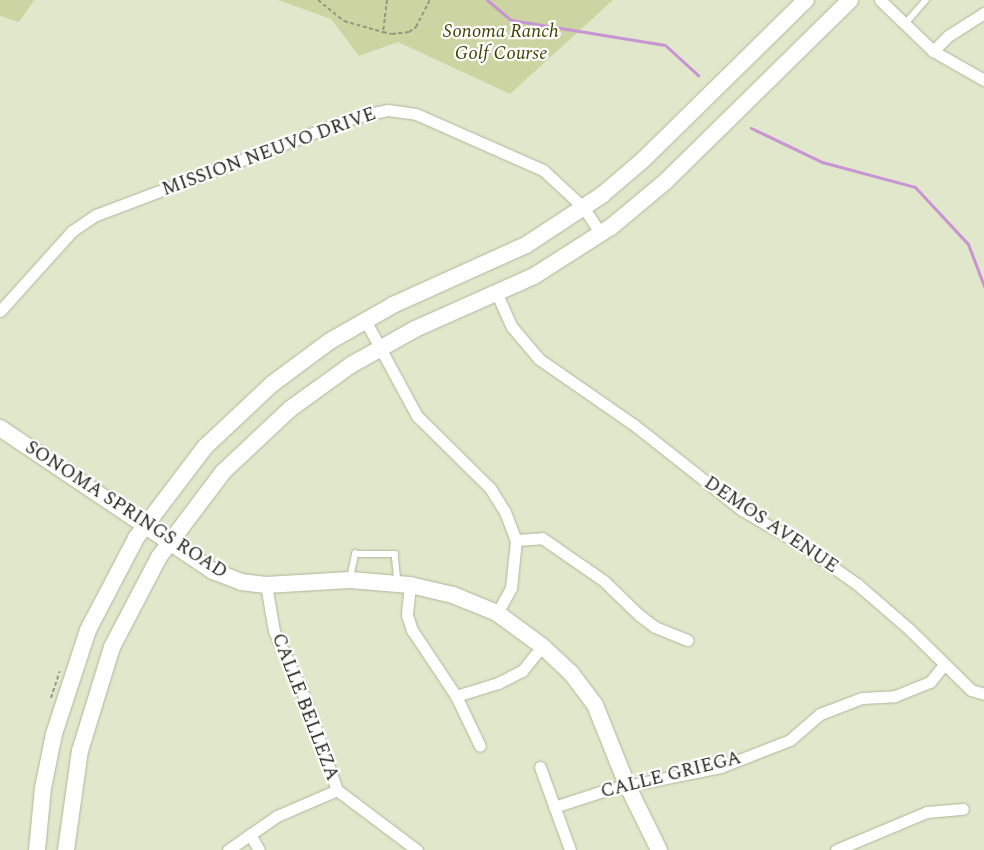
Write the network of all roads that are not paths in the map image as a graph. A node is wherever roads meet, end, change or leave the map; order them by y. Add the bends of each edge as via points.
1 (806, 0) edge
2 (850, 0) edge
3 (880, 0) edge
4 (926, 0) edge
5 (984, 13) edge
6 (905, 24) junction
7 (933, 51) junction
8 (984, 80) edge
9 (584, 208) junction
10 (601, 234) junction
11 (497, 294) junction
12 (0, 311) edge
13 (365, 320) junction
14 (380, 348) junction
15 (0, 428) edge
16 (146, 524) junction
17 (516, 540) junction
18 (169, 542) junction
19 (350, 580) junction
20 (266, 585) junction
21 (404, 585) junction
22 (497, 613) junction
23 (687, 640) dead end
24 (542, 646) junction
25 (944, 665) junction
26 (984, 694) edge
27 (456, 696) junction
28 (480, 746) dead end
29 (540, 767) dead end
30 (628, 787) junction
31 (337, 790) junction
32 (554, 807) junction
33 (963, 809) dead end
34 (250, 834) junction
35 (37, 850) edge
36 (66, 850) edge
37 (228, 850) edge
38 (259, 850) edge
39 (417, 850) edge
40 (570, 850) edge
41 (659, 850) edge
42 (836, 850) edge

1 - 9 main road via 644,159
2 - 10 main road via 666,181
3 - 6 street
4 - 6 lane
5 - 7 street via 948,36
6 - 7 street
7 - 8 street
9 - 10 street, MISSION NEUVO DRIVE
9 - 12 street, MISSION NEUVO DRIVE via 543,170 416,114 388,110 355,117 96,215 72,231
9 - 13 main road via 526,245
10 - 11 main road via 549,267
11 - 14 main road
11 - 25 street, DEMOS AVENUE via 512,327 539,359 633,424 742,510 800,544 857,584
13 - 14 street
13 - 16 main road via 301,361 244,408 188,467
14 - 17 street via 417,416 490,488 505,512
14 - 18 main road via 327,381 276,421 223,472
15 - 16 main road, SONOMA SPRINGS ROAD
16 - 18 main road, SONOMA SPRINGS ROAD
16 - 35 main road via 103,597 69,682 48,761
17 - 22 street via 511,588
17 - 23 street via 542,538 604,581 639,615
18 - 20 main road, SONOMA SPRINGS ROAD via 213,571 241,582
18 - 36 main road via 132,604 100,681 76,769
19 - 20 main road, SONOMA SPRINGS ROAD
19 - 21 main road, SONOMA SPRINGS ROAD
19 - 21 lane via 355,554 395,554
20 - 31 street, CALLE BELLEZA via 274,631 304,696
21 - 22 main road, SONOMA SPRINGS ROAD via 453,595
21 - 27 street via 412,630
22 - 24 main road, SONOMA SPRINGS ROAD
24 - 27 street via 522,671 498,684
24 - 30 main road, SONOMA SPRINGS ROAD via 571,673 595,705
25 - 26 street, DEMOS AVENUE via 971,690
25 - 30 street, CALLE GRIEGA via 930,682 895,696 862,698 820,714 790,740 721,767
27 - 28 street
29 - 32 street
30 - 32 street, CALLE GRIEGA via 606,790
30 - 41 main road, SONOMA SPRINGS ROAD
31 - 34 street via 277,816
31 - 39 street, CALLE BELLEZA
32 - 40 street
33 - 42 street via 928,812
34 - 37 street
34 - 38 street

